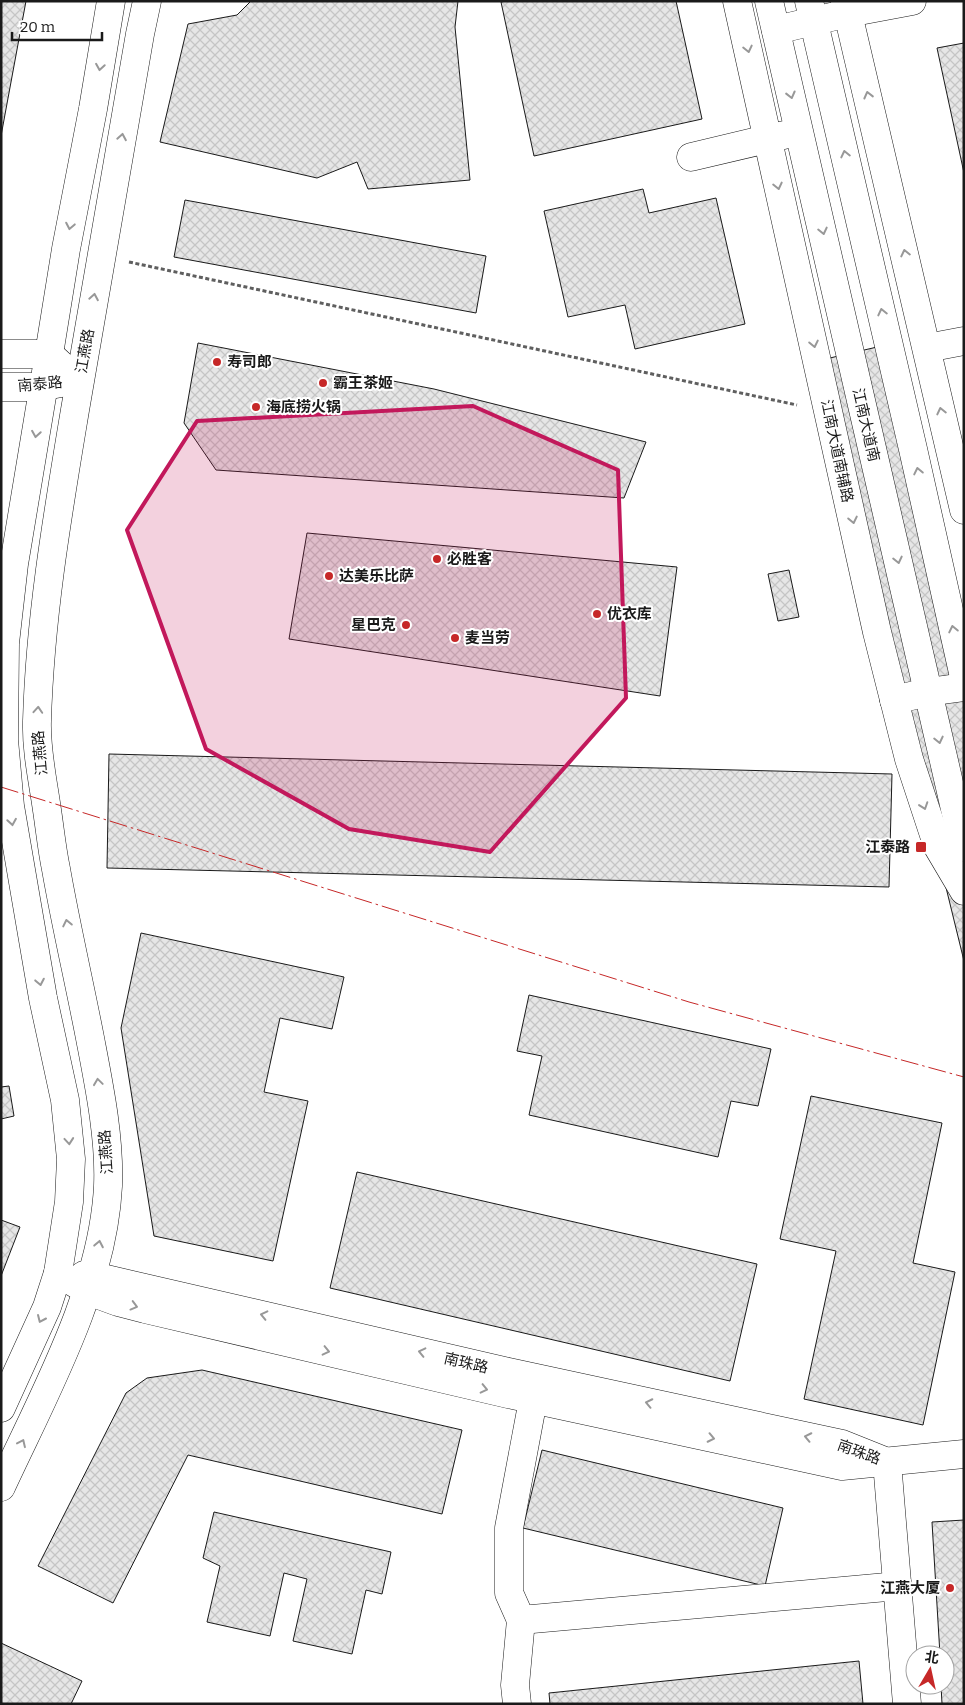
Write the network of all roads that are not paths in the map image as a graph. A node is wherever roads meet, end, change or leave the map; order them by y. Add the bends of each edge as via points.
1 (111, 1) edge
2 (147, 1) edge
3 (737, 1) edge
4 (769, 1) edge
5 (912, 1) edge
6 (846, 7) edge
7 (811, 11) edge
8 (776, 30) junction
9 (800, 132) junction
10 (768, 138) junction
11 (691, 158) dead end
12 (964, 342) edge
13 (927, 348) junction
14 (1, 354) edge
15 (48, 354) junction
16 (80, 380) junction
17 (43, 386) junction
18 (1, 387) edge
19 (964, 510) edge
20 (1, 523) edge
21 (14, 564) junction
22 (964, 677) edge
23 (964, 687) edge
24 (928, 692) junction
25 (894, 700) junction
26 (964, 848) edge
27 (964, 891) edge
28 (58, 1273) junction
29 (90, 1283) junction
30 (533, 1400) junction
31 (1, 1408) edge
32 (964, 1454) edge
33 (888, 1462) junction
34 (1, 1487) edge
35 (898, 1586) junction
36 (521, 1620) junction
37 (517, 1704) edge
38 (907, 1704) edge

1 -> 15 street
16 -> 2 street, 江燕路
3 -> 10 street, 江南大道南辅路
4 - 8 street, 江南大道南
5 - 6 street
6 - 7 street
13 -> 6 street
7 - 8 street
22 -> 7 street
8 -> 9 street, 江南大道南
9 - 10 street
9 -> 24 street, 江南大道南
10 - 11 street
10 -> 25 street, 江南大道南辅路
12 - 13 street
19 -> 13 street
14 - 15 street, 南泰路
15 - 16 street, 南泰路
15 - 17 street
16 - 17 street, 南泰路
29 -> 16 street, 江燕路 via 108,1187 107,1146 56,870 37,725 52,553
17 - 18 street, 南泰路
17 -> 21 street
20 - 21 street
21 -> 28 street via 5,643 4,740 23,889 66,1100 71,1168
23 - 24 street
24 - 25 street
24 -> 26 street, 江南大道南
25 -> 27 street, 江南大道南辅路 via 908,759 938,847
28 - 29 street, 南珠路
28 -> 31 street via 47,1307
29 -> 30 street, 南珠路 via 118,1302 144,1309
33 -> 29 street, 南珠路 via 842,1444
34 -> 29 street, 江燕路 via 61,1356
30 -> 33 street, 南珠路 via 842,1466
30 - 36 street via 509,1528 508,1593
32 - 33 street
33 - 35 street
35 - 36 street
35 - 38 street
36 - 37 street via 515,1685

